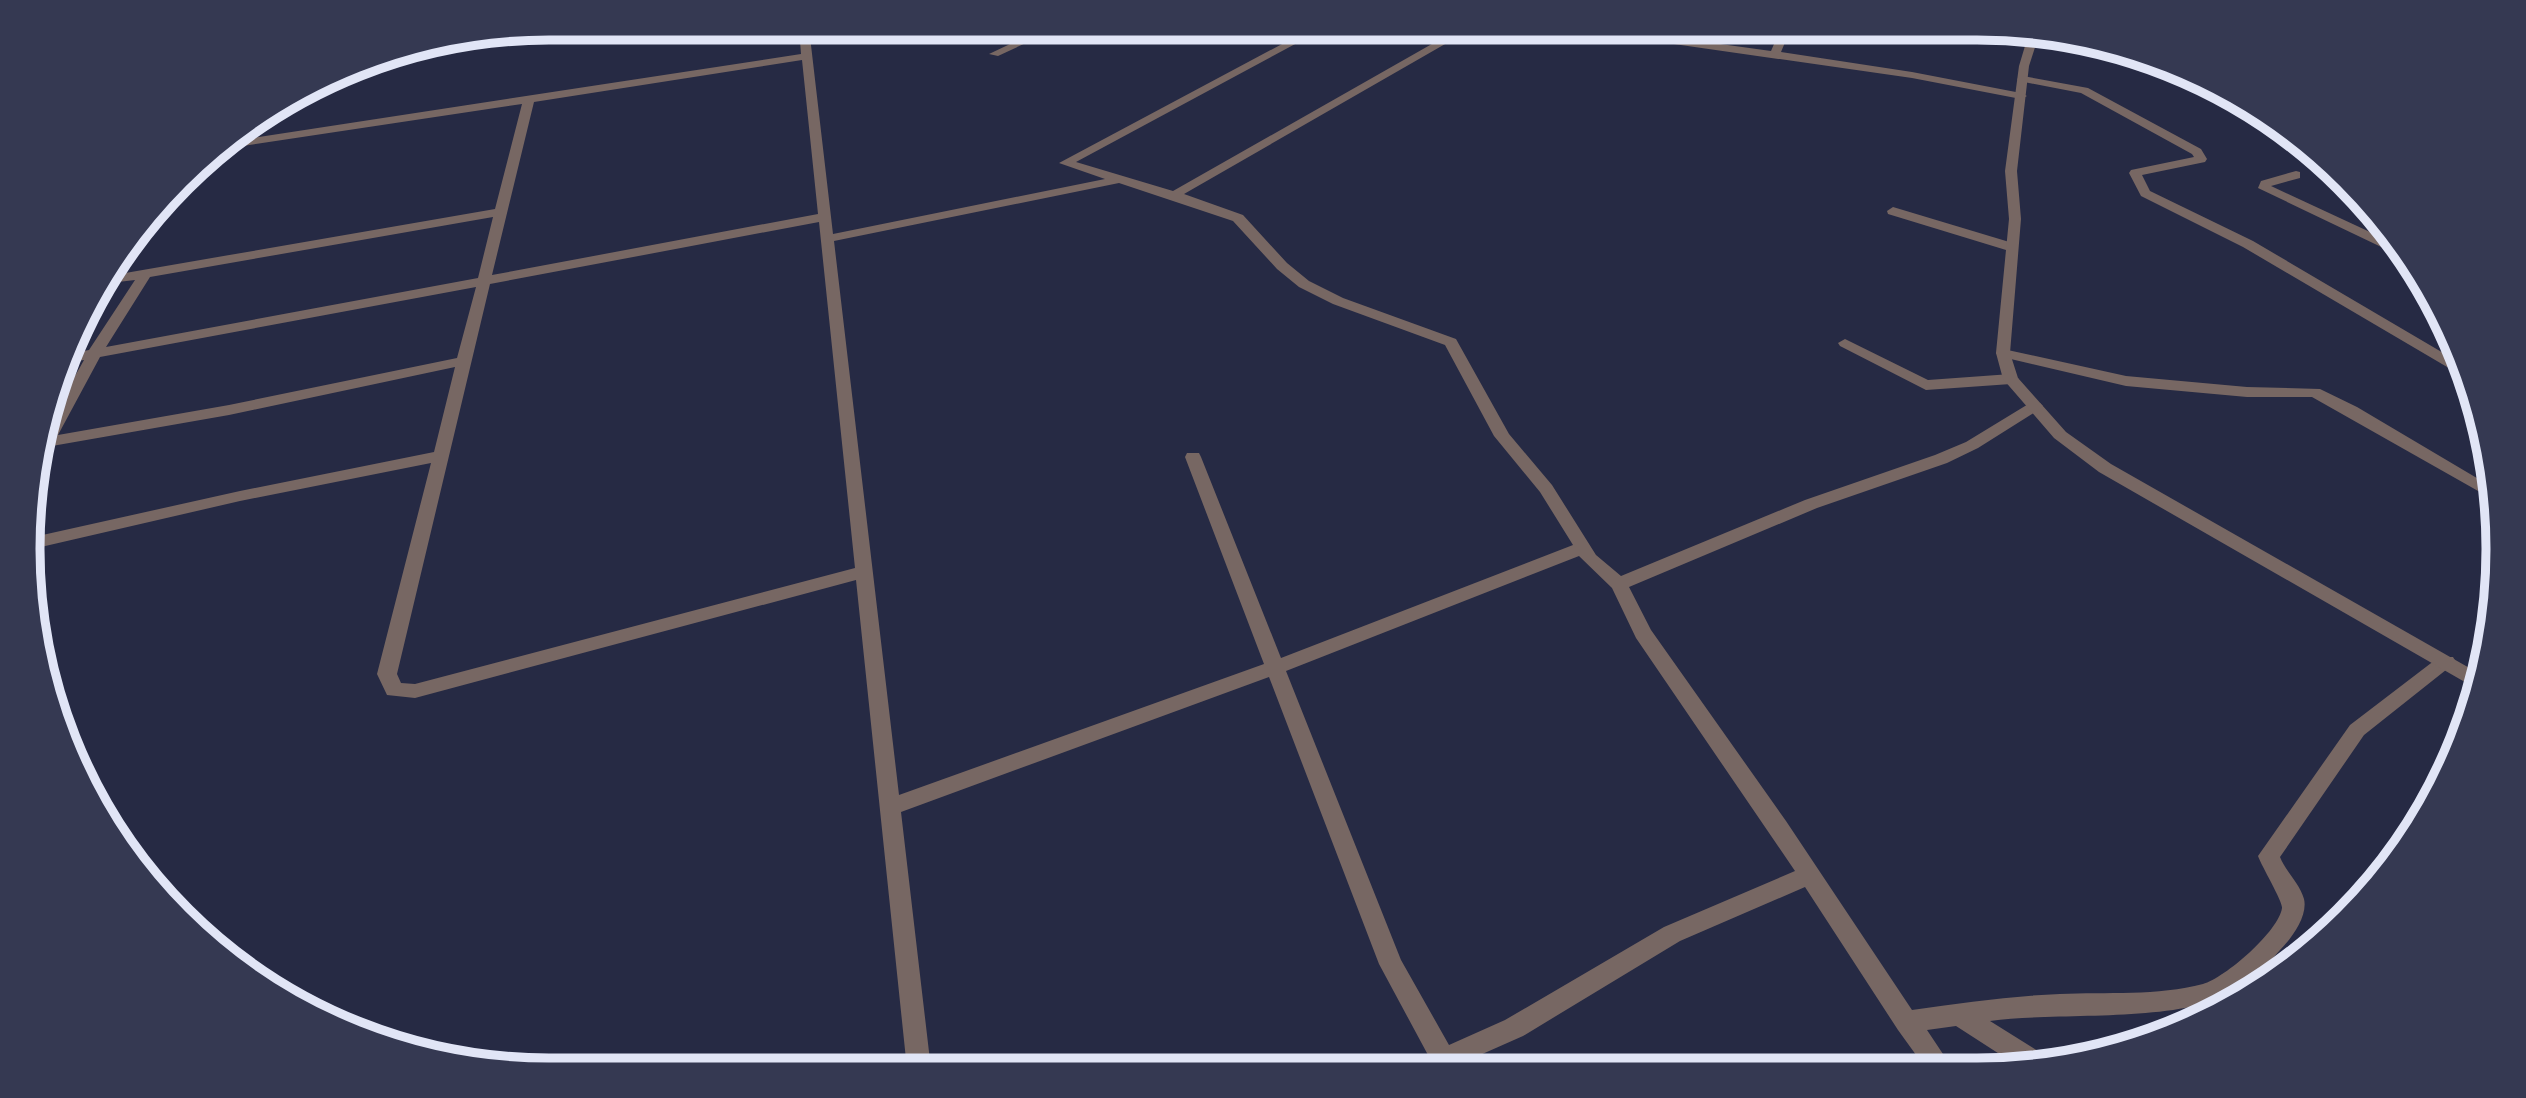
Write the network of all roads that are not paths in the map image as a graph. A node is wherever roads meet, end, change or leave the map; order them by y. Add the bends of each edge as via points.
1 (805, 40) edge
2 (1026, 40) edge
3 (1297, 40) edge
4 (1447, 40) edge
5 (1665, 40) edge
6 (1781, 40) edge
7 (2031, 44) edge
8 (994, 54) dead end
9 (807, 56) junction
10 (1774, 56) junction
11 (2023, 79) junction
12 (2021, 96) junction
13 (529, 98) junction
14 (241, 144) edge
15 (2296, 174) dead end
16 (1119, 179) junction
17 (1174, 195) junction
18 (1893, 211) dead end
19 (501, 212) junction
20 (825, 216) junction
21 (827, 239) junction
22 (2384, 243) edge
23 (2011, 247) junction
24 (146, 274) junction
25 (118, 279) edge
26 (484, 281) junction
27 (1845, 343) dead end
28 (95, 353) junction
29 (2003, 353) junction
30 (2447, 354) edge
31 (78, 357) edge
32 (464, 361) junction
33 (2011, 379) junction
34 (2035, 406) junction
35 (57, 423) edge
36 (52, 441) edge
37 (441, 456) junction
38 (1193, 457) dead end
39 (2482, 488) edge
40 (40, 541) edge
41 (1583, 548) junction
42 (864, 572) junction
43 (1619, 584) junction
44 (2446, 662) junction
45 (1276, 667) junction
46 (2469, 676) edge
47 (890, 807) junction
48 (1810, 875) junction
49 (1959, 1015) junction
50 (1906, 1022) junction
51 (2023, 1055) edge
52 (918, 1058) edge
53 (1432, 1058) edge
54 (1448, 1058) edge
55 (1933, 1058) edge

1 - 9 street
2 - 8 street
3 - 16 street via 1065,163
4 - 17 street
5 - 10 street
6 - 10 street
7 - 11 street
9 - 13 street
9 - 20 street
10 - 12 street via 1888,69
11 - 12 street
11 - 30 street via 2091,93 2197,152 2201,159 2142,170 2136,178 2145,193
12 - 23 street via 2011,171 2015,219
13 - 14 street
13 - 19 street
15 - 22 street via 2264,188
16 - 17 street
16 - 21 street
17 - 41 street via 1238,218 1304,284 1451,342 1502,436 1546,489
18 - 23 street
19 - 24 street
19 - 26 street
20 - 21 street
20 - 26 street
21 - 42 street
23 - 29 street
24 - 25 street
24 - 28 street
26 - 28 street
26 - 32 street
27 - 33 street via 1926,386
28 - 31 street
28 - 35 street
29 - 33 street
29 - 39 street via 2126,382 2315,392
32 - 36 street
32 - 37 street
33 - 34 street
34 - 43 street via 1972,446 1811,504
34 - 44 street via 2060,435 2105,468
37 - 40 street
37 - 42 street via 387,674 394,690 415,691
38 - 45 street
41 - 43 street
41 - 45 street
42 - 47 street
43 - 48 street via 1643,633
44 - 46 street
44 - 49 street via 2357,730 2269,856 2293,899 2293,913 2277,938 2236,980 2207,994 2165,1000 2013,1007
45 - 47 street
45 - 53 street via 1391,964
47 - 52 street
48 - 50 street
48 - 54 street via 1672,934 1514,1028
49 - 50 street
49 - 51 street
50 - 55 street

